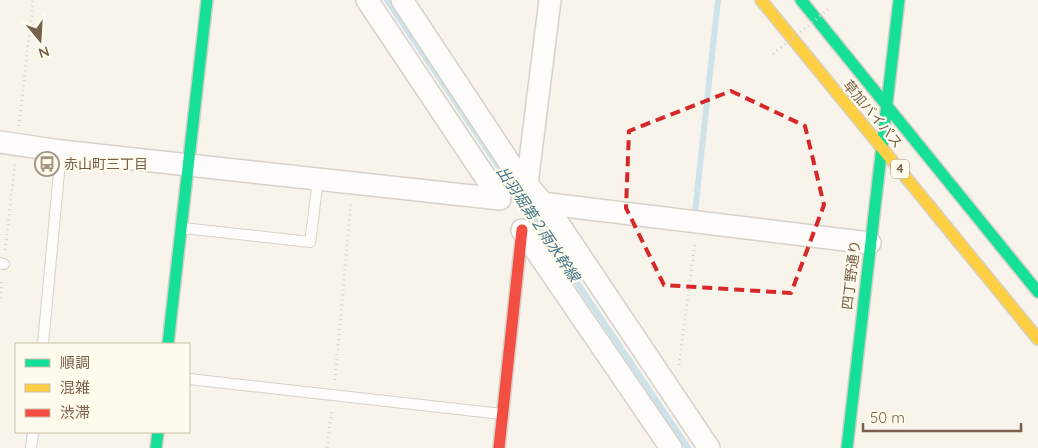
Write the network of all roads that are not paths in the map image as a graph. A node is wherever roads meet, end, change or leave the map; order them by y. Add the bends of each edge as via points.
1 (207, 0) edge
2 (367, 0) edge
3 (402, 0) edge
4 (550, 0) edge
5 (761, 0) edge
6 (800, 0) edge
7 (899, 0) edge
8 (887, 105) junction
9 (0, 142) edge
10 (882, 147) junction
11 (62, 151) junction
12 (189, 166) junction
13 (318, 180) junction
14 (527, 184) junction
15 (541, 203) junction
16 (182, 228) junction
17 (522, 230) joint
18 (870, 243) junction
19 (1031, 270) edge
20 (1038, 292) edge
21 (1038, 339) edge
22 (43, 343) edge
23 (168, 343) edge
24 (190, 379) edge
25 (503, 414) junction
26 (33, 433) edge
27 (158, 433) edge
28 (31, 448) edge
29 (156, 448) edge
30 (499, 448) edge
31 (671, 448) edge
32 (709, 448) edge
33 (847, 448) edge

1 - 12 main road
2 - 13 street via 500,199
3 - 14 street via 519,177
4 - 14 street
5 - 10 main road, 草加バイパス / 4
6 - 8 main road, 草加バイパス / 4
7 - 8 main road, 四丁野通り
8 - 10 main road, 四丁野通り
8 - 19 main road, 草加バイパス / 4
9 - 11 street
10 - 18 main road, 四丁野通り
10 - 21 main road, 草加バイパス / 4
11 - 12 street
11 - 22 lane
12 - 13 street
12 - 16 main road
13 - 16 lane via 310,242
14 - 15 street
15 - 18 street
15 - 32 street via 554,217
16 - 23 main road
17 - 25 main road
17 - 31 street
18 - 33 main road, 四丁野通り
19 - 20 main road, 草加バイパス / 4
24 - 25 lane
25 - 30 main road
26 - 28 lane
27 - 29 main road

